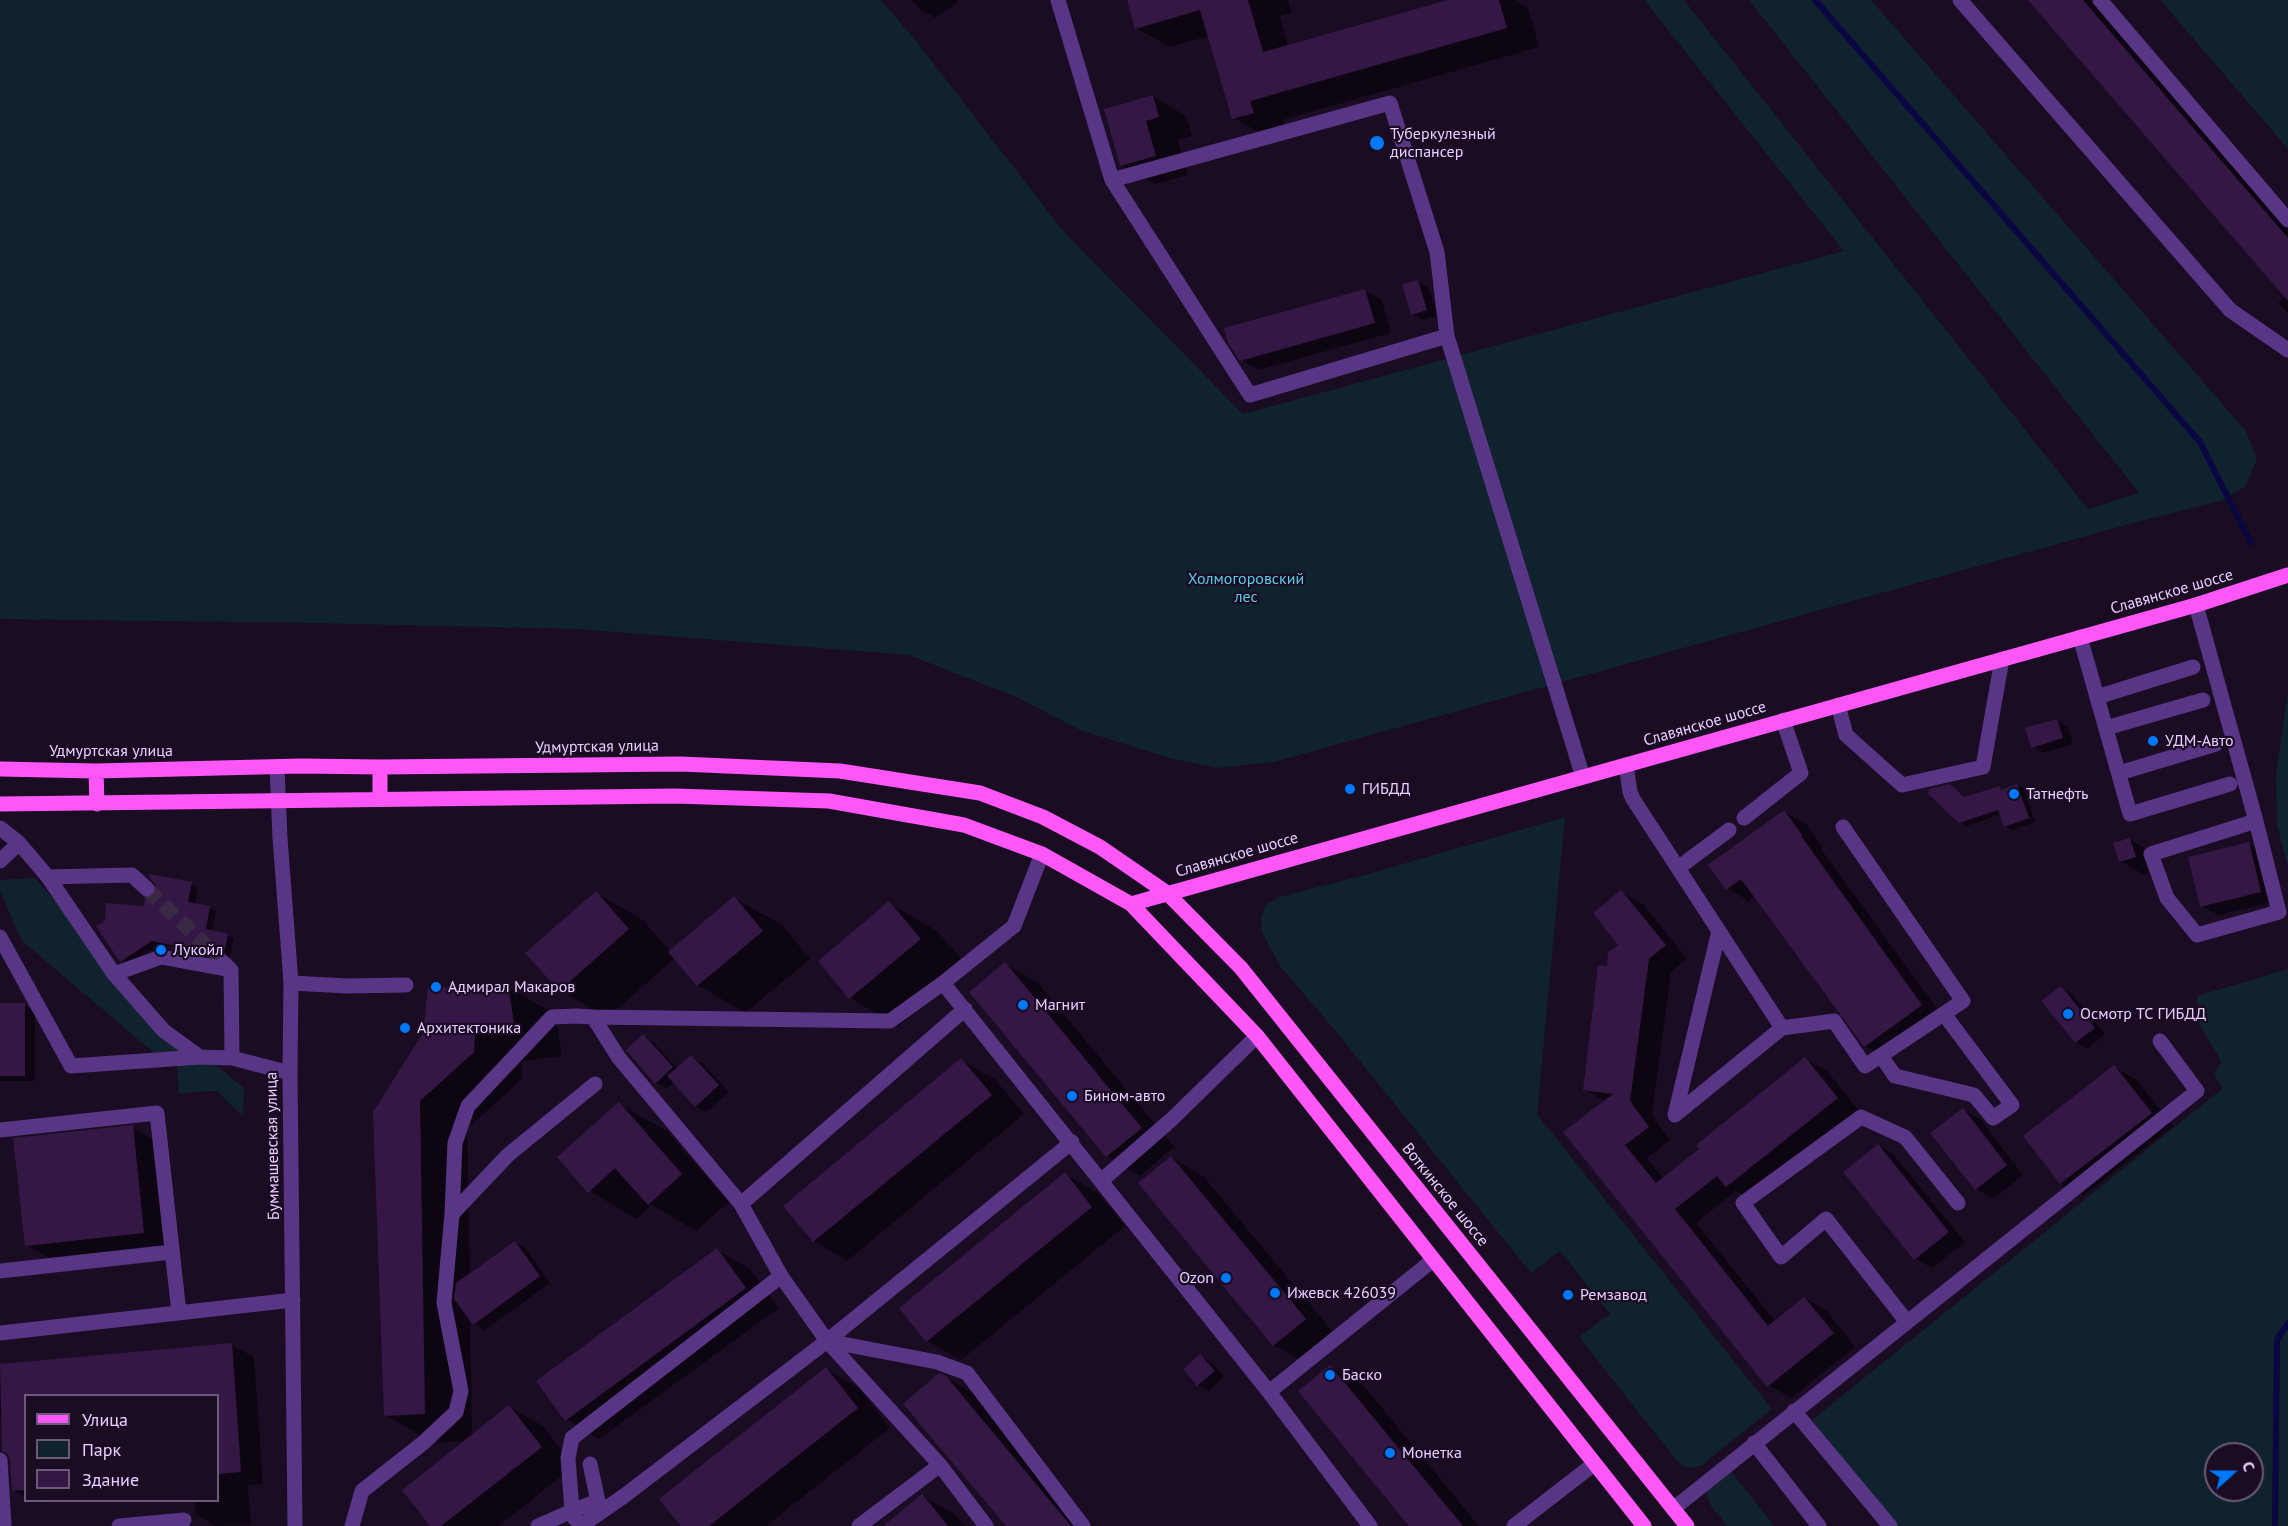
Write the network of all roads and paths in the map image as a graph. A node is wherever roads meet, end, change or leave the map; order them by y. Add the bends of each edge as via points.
1 (1058, 0) edge
2 (1960, 0) edge
3 (2100, 0) edge
4 (1112, 180) junction
5 (2288, 220) edge
6 (1448, 336) junction
7 (2288, 350) edge
8 (2288, 575) edge
9 (2196, 605) junction
10 (2079, 637) junction
11 (2002, 659) junction
12 (2193, 667) dead end
13 (2097, 697) junction
14 (2203, 700) dead end
15 (1838, 705) junction
16 (1783, 720) junction
17 (2106, 729) junction
18 (2216, 744) dead end
19 (1626, 765) junction
20 (277, 767) junction
21 (380, 767) junction
22 (0, 769) edge
23 (96, 771) junction
24 (2119, 774) junction
25 (1583, 777) junction
26 (2230, 784) dead end
27 (380, 799) junction
28 (278, 802) junction
29 (0, 804) edge
30 (97, 804) junction
31 (1744, 818) dead end
32 (2256, 821) junction
33 (1843, 827) dead end
34 (0, 828) edge
35 (1729, 830) dead end
36 (19, 843) junction
37 (1042, 854) junction
38 (0, 861) edge
39 (1678, 868) junction
40 (48, 877) junction
41 (147, 889) tunnel mouth
42 (1167, 893) junction
43 (1131, 904) junction
44 (1719, 931) junction
45 (0, 938) edge
46 (114, 974) junction
47 (291, 983) junction
48 (943, 983) junction
49 (406, 984) dead end
50 (965, 1010) junction
51 (1944, 1014) junction
52 (593, 1017) junction
53 (1782, 1028) junction
54 (1257, 1036) junction
55 (2160, 1041) dead end
56 (1881, 1056) junction
57 (200, 1057) junction
58 (232, 1059) junction
59 (290, 1073) junction
60 (595, 1084) dead end
61 (0, 1130) edge
62 (1072, 1142) junction
63 (1101, 1181) junction
64 (1958, 1203) dead end
65 (741, 1204) junction
66 (452, 1214) junction
67 (172, 1251) junction
68 (1433, 1260) junction
69 (0, 1271) edge
70 (781, 1276) junction
71 (292, 1300) junction
72 (179, 1313) junction
73 (1907, 1322) junction
74 (0, 1333) edge
75 (827, 1341) junction
76 (1269, 1392) junction
77 (1794, 1411) junction
78 (1754, 1443) junction
79 (0, 1460) edge
80 (590, 1464) dead end
81 (1594, 1464) junction
82 (940, 1465) junction
83 (1673, 1509) junction
84 (184, 1520) dead end
85 (577, 1521) edge
86 (4, 1526) edge
87 (119, 1526) edge
88 (295, 1526) edge
89 (352, 1526) edge
90 (538, 1526) edge
91 (859, 1526) edge
92 (986, 1526) edge
93 (1083, 1526) edge
94 (1370, 1526) edge
95 (1514, 1526) edge
96 (1644, 1526) edge
97 (1687, 1526) edge
98 (1819, 1526) edge
99 (1890, 1526) edge

1 - 4 street
2 - 7 street via 2230,310
3 - 5 street
4 - 6 street via 1250,395
4 - 6 street via 1390,103 1437,252
6 - 25 street
8 - 9 main road, Славянское шоссе
9 - 10 main road, Славянское шоссе
9 - 32 street
10 - 11 main road, Славянское шоссе
10 - 13 street
11 - 15 main road, Славянское шоссе
11 - 15 street via 1983,767 1902,785 1846,735
12 - 13 street
13 - 17 street
14 - 17 street
15 - 16 main road, Славянское шоссе
16 - 19 main road, Славянское шоссе
16 - 31 street via 1801,773
17 - 24 street
18 - 24 street
19 - 25 main road, Славянское шоссе
19 - 39 street via 1633,799
20 - 21 main road, Удмуртская улица
20 - 23 main road, Удмуртская улица
20 - 28 street, Буммашевская улица
21 - 27 main road
21 - 42 main road, Удмуртская улица via 693,764 840,771 980,793 1043,817 1100,847
22 - 23 main road, Удмуртская улица
23 - 30 main road
24 - 26 street via 2130,813
25 - 42 main road, Славянское шоссе
27 - 28 main road
27 - 37 main road via 675,796 829,801 964,825
28 - 30 main road
28 - 47 street, Буммашевская улица
29 - 30 main road
32 - 32 street via 2279,912 2197,935 2167,898 2151,854
33 - 51 street via 1963,1000
34 - 36 street
35 - 39 street
36 - 38 street
36 - 40 street
37 - 43 main road
37 - 48 street via 1014,926
39 - 44 street
40 - 41 street via 132,875
40 - 46 street
42 - 43 main road, Славянское шоссе
42 - 83 main road, Воткинское шоссе via 1241,968
43 - 54 main road
44 - 53 street
44 - 53 street via 1675,1115
45 - 57 street via 71,1066
46 - 57 street via 164,1031
46 - 58 street via 161,957 227,965
47 - 49 street
47 - 59 street, Буммашевская улица
48 - 50 street
48 - 52 street via 890,1021
50 - 62 street
50 - 65 street
51 - 56 street
51 - 56 street via 2012,1105 1993,1118 1974,1095 1895,1076
52 - 65 street via 619,1058
52 - 66 street via 552,1017 468,1106 455,1143
53 - 56 street via 1834,1021 1865,1066
54 - 63 street
54 - 68 main road
55 - 73 street via 2197,1091
57 - 58 street
58 - 59 street
59 - 71 street, Буммашевская улица
60 - 66 street via 508,1155
61 - 67 street via 157,1113
62 - 63 street
62 - 75 street
63 - 76 street
64 - 73 street via 1905,1137 1861,1117 1743,1203 1781,1257 1826,1219
65 - 70 street
66 - 89 street via 444,1303 460,1391 456,1412 362,1491
67 - 69 street
67 - 72 street
68 - 76 street
68 - 81 main road
70 - 75 street
70 - 85 street via 572,1438 568,1458
71 - 72 street
71 - 88 street, Буммашевская улица
72 - 74 street
73 - 77 street
75 - 82 street
75 - 85 street via 624,1496
75 - 93 street via 937,1362 967,1372
76 - 94 street
77 - 78 street
77 - 99 street
78 - 83 street
78 - 98 street
79 - 86 street
80 - 85 street via 598,1501
81 - 95 street
81 - 96 main road
82 - 91 street
82 - 92 street
83 - 97 main road, Воткинское шоссе
84 - 87 street
85 - 90 street

